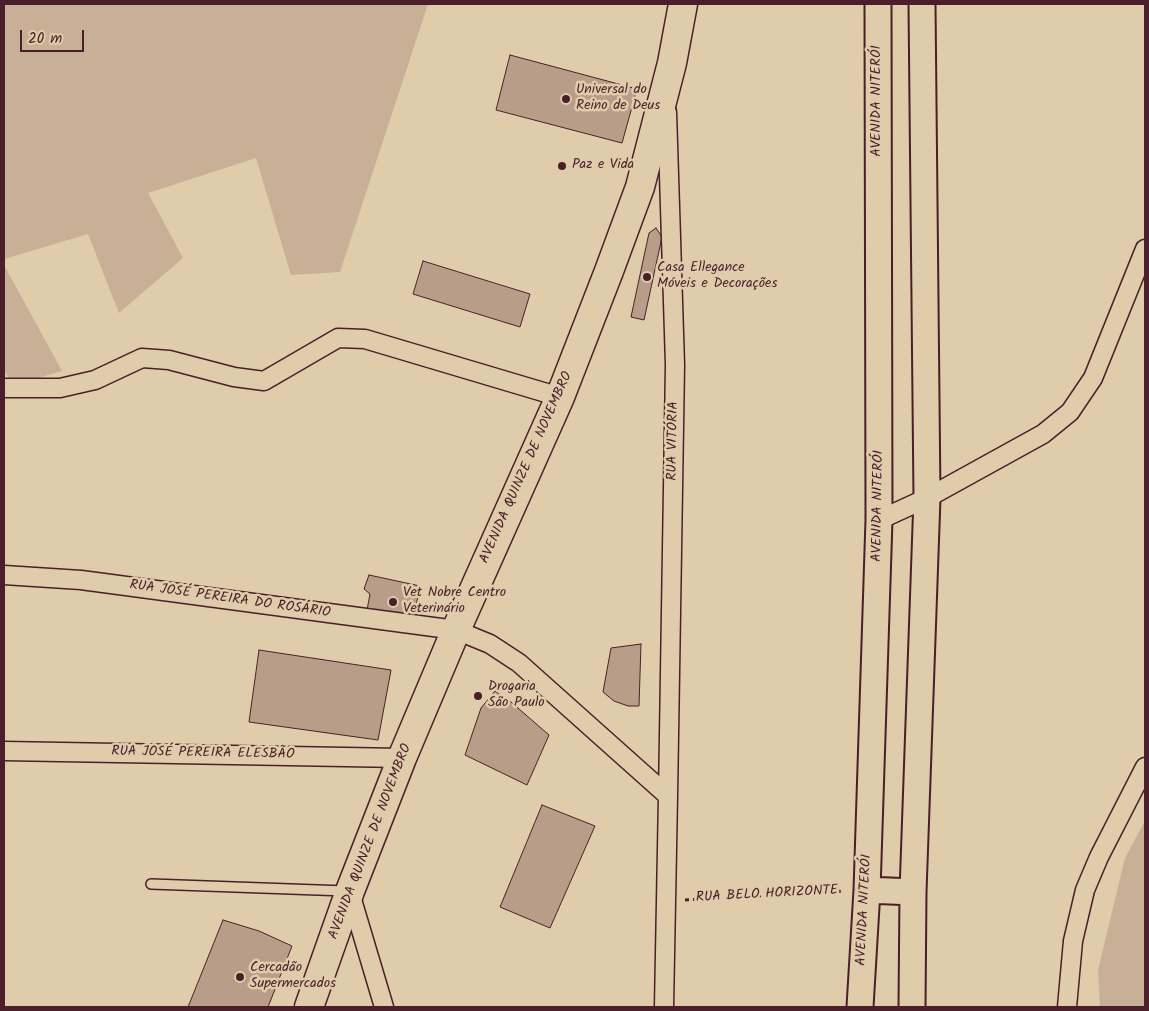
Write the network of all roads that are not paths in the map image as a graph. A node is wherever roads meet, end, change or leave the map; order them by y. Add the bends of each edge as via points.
1 (683, 4) edge
2 (878, 4) edge
3 (922, 4) edge
4 (666, 86) junction
5 (1145, 249) edge
6 (4, 388) edge
7 (560, 397) junction
8 (926, 498) junction
9 (880, 520) junction
10 (4, 575) edge
11 (456, 630) junction
12 (4, 751) edge
13 (402, 758) junction
14 (1145, 767) edge
15 (668, 796) junction
16 (151, 884) dead end
17 (867, 890) junction
18 (350, 891) junction
19 (913, 892) junction
20 (309, 1007) edge
21 (384, 1007) edge
22 (664, 1007) edge
23 (860, 1007) edge
24 (912, 1007) edge
25 (1067, 1007) edge

1 - 4 main road, AVENIDA QUINZE DE NOVEMBRO
2 - 9 main road, AVENIDA NITERÓI
3 - 8 main road
4 - 7 main road, AVENIDA QUINZE DE NOVEMBRO via 640,187
4 - 15 street, RUA VITÓRIA via 676,365
5 - 8 street via 1093,378 1070,412 1043,434
6 - 7 street via 60,388 95,380 142,358 169,360 234,377 264,380 338,338 365,339
7 - 11 main road, AVENIDA QUINZE DE NOVEMBRO
8 - 9 street
8 - 19 main road
9 - 17 main road, AVENIDA NITERÓI
10 - 11 street, RUA JOSÉ PEREIRA DO ROSÁRIO via 81,580
11 - 13 main road, AVENIDA QUINZE DE NOVEMBRO
11 - 15 street via 490,644 519,663
12 - 13 street, RUA JOSÉ PEREIRA ELESBÃO
13 - 18 main road, AVENIDA QUINZE DE NOVEMBRO
14 - 25 street via 1085,890 1073,941
15 - 22 street
16 - 18 lane
17 - 19 main road
17 - 23 main road, AVENIDA NITERÓI
18 - 20 main road, AVENIDA QUINZE DE NOVEMBRO
18 - 21 street
19 - 24 main road

